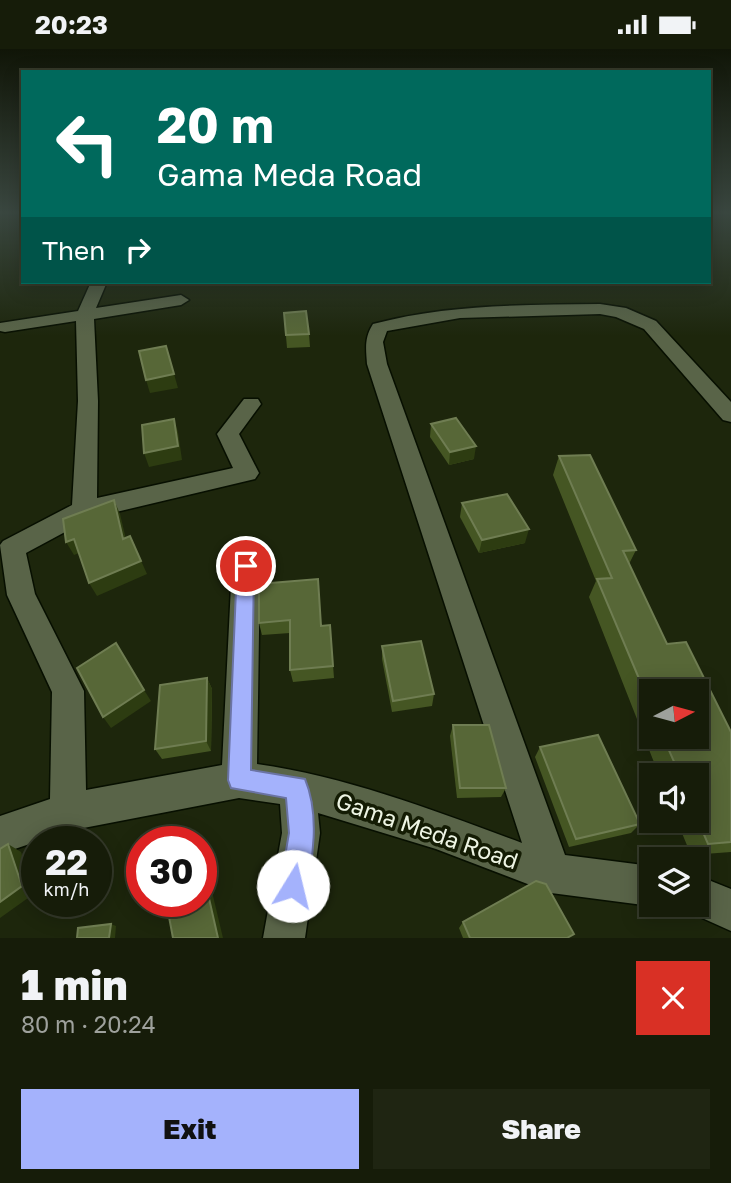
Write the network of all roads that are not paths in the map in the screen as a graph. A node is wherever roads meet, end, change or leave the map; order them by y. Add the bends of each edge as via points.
1 (98, 284) edge
2 (181, 300) dead end
3 (85, 315) junction
4 (5, 327) dead end
5 (251, 404) dead end
6 (731, 415) edge
7 (84, 510) junction
8 (246, 566) dead end
9 (239, 780) junction
10 (297, 787) junction
11 (68, 812) junction
12 (0, 835) edge
13 (551, 873) junction
14 (639, 884) edge
15 (709, 901) edge
16 (731, 910) edge
17 (284, 938) edge

1 - 3 street
2 - 3 street
3 - 4 street
3 - 7 street
5 - 7 street via 228,434 247,473
6 - 13 street via 650,325 620,312 472,312 407,319 379,328 374,342 377,364
7 - 11 street via 12,548 21,596 68,691
8 - 9 street
9 - 10 street, Gama Meda Road
9 - 11 street, Gama Meda Road
10 - 13 street, Gama Meda Road via 436,830
10 - 17 street via 301,833
11 - 12 street, Gama Meda Road
13 - 14 street, Gama Meda Road
15 - 16 street

